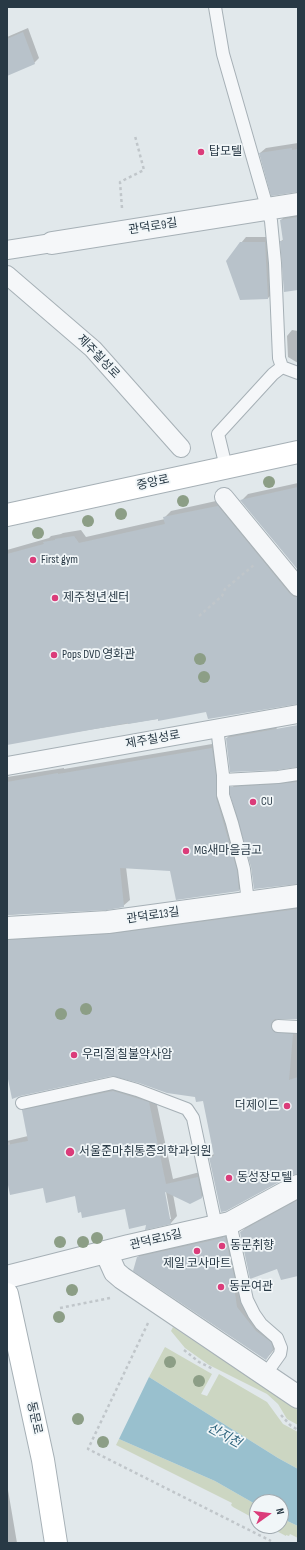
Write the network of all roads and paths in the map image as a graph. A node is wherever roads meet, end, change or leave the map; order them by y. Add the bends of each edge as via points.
1 (215, 7) edge
2 (135, 136) dead end
3 (298, 204) edge
4 (268, 209) junction
5 (124, 232) junction
6 (52, 243) joint
7 (7, 250) edge
8 (7, 275) edge
9 (282, 367) junction
10 (298, 373) edge
11 (181, 448) dead end
12 (298, 452) edge
13 (226, 467) junction
14 (224, 497) dead end
15 (7, 515) edge
16 (269, 552) junction
17 (298, 587) edge
18 (199, 616) dead end
19 (298, 714) edge
20 (217, 728) junction
21 (7, 766) edge
22 (298, 774) edge
23 (223, 780) junction
24 (298, 896) edge
25 (248, 902) junction
26 (7, 928) edge
27 (278, 1026) dead end
28 (298, 1027) edge
29 (22, 1103) dead end
30 (12, 1143) dead end
31 (7, 1144) edge
32 (298, 1186) edge
33 (223, 1224) junction
34 (106, 1252) junction
35 (7, 1278) edge
36 (7, 1294) edge
37 (113, 1298) dead end
38 (60, 1308) dead end
39 (154, 1324) dead end
40 (180, 1346) dead end
41 (215, 1371) dead end
42 (265, 1375) junction
43 (298, 1397) edge
44 (278, 1410) dead end
45 (298, 1430) edge
46 (271, 1541) dead end
47 (56, 1543) edge

1 - 4 lane via 223,54
2 - 5 path via 144,170 120,182
3 - 4 street, 관덕로9길
4 - 5 street, 관덕로9길
4 - 9 lane via 275,263
5 - 6 street, 관덕로9길
6 - 7 street, 관덕로9길
8 - 11 street, 제주칠성로 via 92,349
9 - 10 lane
9 - 13 lane via 218,434
12 - 13 main road, 중앙로
13 - 15 main road, 중앙로
14 - 16 street
16 - 17 street
16 - 18 path via 225,589 222,596
19 - 20 street, 제주칠성로
20 - 21 street, 제주칠성로
20 - 23 lane
22 - 23 lane
23 - 25 lane via 223,796 244,869
24 - 25 street, 관덕로13길
25 - 26 street, 관덕로13길 via 108,922
27 - 28 lane
29 - 33 lane via 113,1083 187,1109 193,1118
30 - 31 path
32 - 33 street, 관덕로15길
33 - 34 street, 관덕로15길
33 - 42 lane via 247,1300 261,1324 277,1338 281,1348 280,1354
34 - 35 street, 관덕로15길
34 - 42 street via 115,1272 122,1278
36 - 47 main road, 동문로 via 43,1460
37 - 38 path
39 - 46 path via 149,1321 88,1449
40 - 41 path
42 - 43 street
44 - 45 path via 285,1421

